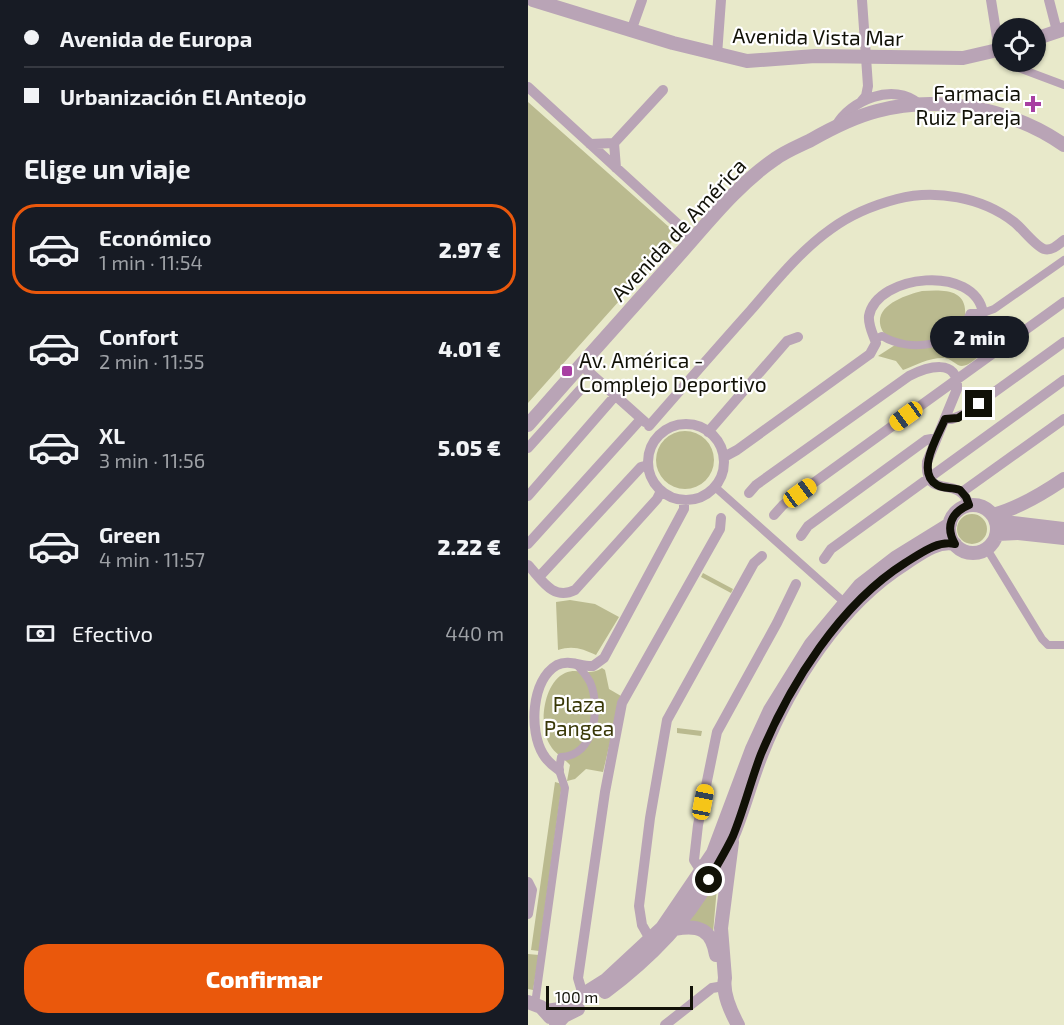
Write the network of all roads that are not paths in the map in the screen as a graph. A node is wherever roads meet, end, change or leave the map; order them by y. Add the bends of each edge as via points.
1 (532, 0) edge
2 (642, 0) edge
3 (721, 0) edge
4 (862, 0) edge
5 (991, 0) edge
6 (1049, 0) edge
7 (528, 8) edge
8 (994, 18) edge
9 (631, 30) junction
10 (1061, 31) edge
11 (1046, 36) edge
12 (717, 55) junction
13 (992, 56) edge
14 (867, 58) junction
15 (1037, 72) edge
16 (1064, 85) edge
17 (868, 86) junction
18 (528, 87) edge
19 (663, 90) dead end
20 (880, 96) junction
21 (861, 102) junction
22 (919, 104) junction
23 (836, 126) junction
24 (615, 142) junction
25 (590, 144) junction
26 (1064, 145) edge
27 (616, 168) junction
28 (694, 239) junction
29 (1064, 240) edge
30 (1064, 260) edge
31 (1064, 302) edge
32 (983, 314) junction
33 (798, 337) dead end
34 (874, 339) junction
35 (1064, 342) edge
36 (580, 364) junction
37 (956, 380) junction
38 (1064, 380) edge
39 (580, 390) dead end
40 (615, 396) junction
41 (945, 419) junction
42 (1064, 419) edge
43 (645, 422) junction
44 (528, 425) edge
45 (676, 426) junction
46 (708, 432) junction
47 (938, 438) junction
48 (528, 448) edge
49 (650, 450) junction
50 (724, 457) junction
51 (648, 465) junction
52 (929, 478) junction
53 (1064, 479) edge
54 (715, 487) junction
55 (661, 490) junction
56 (963, 492) junction
57 (749, 493) dead end
58 (528, 496) edge
59 (684, 500) junction
60 (1029, 500) junction
61 (969, 505) junction
62 (774, 515) dead end
63 (721, 518) dead end
64 (995, 523) junction
65 (950, 524) junction
66 (1027, 524) junction
67 (1064, 529) edge
68 (801, 536) dead end
69 (1064, 538) edge
70 (528, 544) edge
71 (955, 544) junction
72 (987, 549) junction
73 (762, 556) dead end
74 (824, 559) dead end
75 (528, 565) edge
76 (540, 578) junction
77 (796, 584) dead end
78 (844, 602) junction
79 (1064, 645) edge
80 (575, 663) junction
81 (560, 770) junction
82 (732, 836) junction
83 (701, 870) junction
84 (528, 882) edge
85 (528, 914) edge
86 (675, 929) junction
87 (650, 939) junction
88 (724, 986) junction
89 (583, 995) junction
90 (536, 1006) edge
91 (555, 1025) edge
92 (665, 1025) edge
93 (738, 1025) edge

1 - 7 street
1 - 9 street, Avenida Vista Mar
2 - 9 street
3 - 12 street
4 - 14 street
5 - 8 street
6 - 10 street
9 - 12 street, Avenida Vista Mar
10 - 11 street
12 - 14 street, Avenida Vista Mar via 747,61 815,56
13 - 14 street, Avenida Vista Mar
14 - 17 street
15 - 16 street
17 - 20 street
17 - 21 street
18 - 25 street
19 - 24 street
20 - 21 street
20 - 22 street via 897,95
21 - 23 street via 847,111
22 - 23 street, Avenida de América via 879,110
22 - 26 street, Avenida de América via 992,111 1041,130
23 - 28 street, Avenida de América via 775,159 728,200
24 - 25 street
24 - 27 street
25 - 27 street
27 - 28 street
28 - 36 street, Avenida de América
29 - 43 street via 1045,249 1001,214 951,196 915,196 863,211 831,228 794,261
30 - 32 street
31 - 37 street
32 - 34 street via 970,313 963,327 953,335 929,344 904,344 882,336
32 - 34 street via 978,299 964,286 938,280 917,282 889,292 875,303 869,320
33 - 46 street via 787,340
34 - 50 street via 875,347 870,354
35 - 41 street via 964,414
36 - 40 street
36 - 44 street, Avenida de América
37 - 41 street via 957,389
37 - 57 street via 948,368 942,367 909,376 756,484
37 - 62 street
38 - 52 street
39 - 48 street
40 - 43 street
40 - 58 street
41 - 47 street
42 - 56 street
43 - 45 street
43 - 49 street via 652,434
43 - 70 street
45 - 46 street via 691,425
45 - 49 street via 663,432
46 - 50 street via 720,445
47 - 52 street via 927,462
47 - 68 street via 926,440 808,526
49 - 51 street
50 - 54 street
51 - 55 street
51 - 76 street via 640,467
52 - 56 street via 939,486
52 - 74 street via 831,549
53 - 60 street
54 - 59 street via 703,496
54 - 78 street
55 - 59 street
55 - 76 street via 575,590 555,593
56 - 61 street
59 - 80 street via 684,509 610,650 593,666
60 - 64 street via 1006,511
60 - 66 street via 1022,512
61 - 64 street via 982,507
61 - 65 street via 957,512
63 - 89 street via 720,529 622,703 604,792 578,978
64 - 66 street
64 - 69 street via 1018,533
64 - 72 street via 995,540
65 - 71 street
65 - 78 street via 877,572
66 - 67 street
71 - 72 street via 966,552
71 - 82 street via 937,545 886,576 836,626 778,718
72 - 79 street via 1042,639 1048,645
73 - 87 street via 754,563 667,720 639,906 642,925
75 - 76 street
77 - 83 street via 717,732 698,825 694,860
78 - 83 street via 811,644 770,710 713,853
80 - 81 street via 590,682 595,712 584,746 573,755 561,757
80 - 81 street via 560,664 547,673 534,715 534,730 543,754
81 - 90 street via 565,789
82 - 86 street via 709,880
82 - 88 street via 721,928
83 - 87 street via 662,928
84 - 85 street via 532,890
86 - 88 street via 692,927 706,932 714,942 719,978
86 - 91 street via 622,979
87 - 89 street via 606,980
88 - 92 street via 712,988
88 - 93 street
89 - 90 street via 560,1009
90 - 91 street

